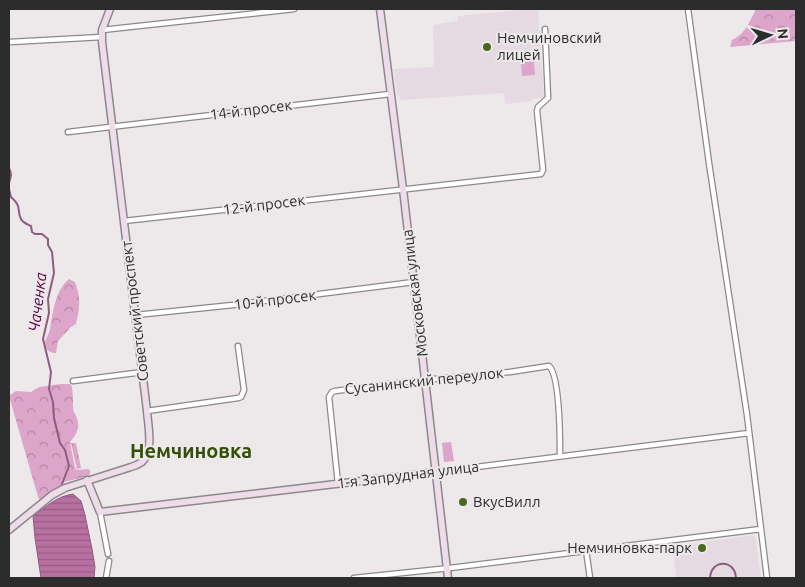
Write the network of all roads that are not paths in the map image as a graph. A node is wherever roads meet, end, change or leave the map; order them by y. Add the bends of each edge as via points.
1 (110, 9) edge
2 (294, 9) edge
3 (380, 9) edge
4 (688, 9) edge
5 (545, 29) dead end
6 (102, 34) junction
7 (10, 42) dead end
8 (390, 94) junction
9 (112, 127) junction
10 (68, 132) dead end
11 (403, 189) junction
12 (124, 222) junction
13 (414, 282) junction
14 (136, 315) junction
15 (238, 346) dead end
16 (143, 372) junction
17 (425, 380) junction
18 (73, 381) dead end
19 (147, 411) junction
20 (749, 433) junction
21 (560, 456) junction
22 (436, 472) junction
23 (87, 480) junction
24 (338, 484) junction
25 (100, 512) junction
26 (761, 529) junction
27 (9, 530) edge
28 (586, 550) junction
29 (108, 554) dead end
30 (109, 561) dead end
31 (447, 568) junction
32 (106, 578) edge
33 (354, 578) edge
34 (448, 578) edge
35 (590, 578) edge
36 (767, 578) edge

1 - 6 street, Советский проспект
2 - 6 street
3 - 8 street, Московская улица
4 - 20 street
5 - 11 street, 12-й просек via 548,98 537,111 541,174
6 - 7 street
6 - 9 street, Советский проспект
8 - 9 street, 14-й просек
8 - 11 street, Московская улица
9 - 10 street, 14-й просек
9 - 12 street, Советский проспект
11 - 12 street, 12-й просек
11 - 13 street, Московская улица
12 - 14 street, Советский проспект
13 - 14 street, 10-й просек
13 - 17 street, Московская улица
14 - 16 street, Советский проспект
15 - 19 street via 244,390 241,396
16 - 18 street
16 - 19 street, Советский проспект
17 - 21 street, Сусанинский переулок via 549,366 557,391
17 - 22 street, Московская улица
17 - 24 street, Сусанинский переулок via 332,392 329,397
19 - 23 street, Советский проспект via 149,439 143,461
20 - 21 street, 1-я Запрудная улица
20 - 26 street
21 - 22 street, 1-я Запрудная улица
22 - 24 street, 1-я Запрудная улица
22 - 31 street, Московская улица
23 - 25 street
23 - 27 street, Советский проспект via 52,495
24 - 25 street, 1-я Запрудная улица
25 - 29 street
26 - 28 street
26 - 36 street
28 - 31 street
28 - 35 street
30 - 32 street
31 - 33 street
31 - 34 street, Московская улица

